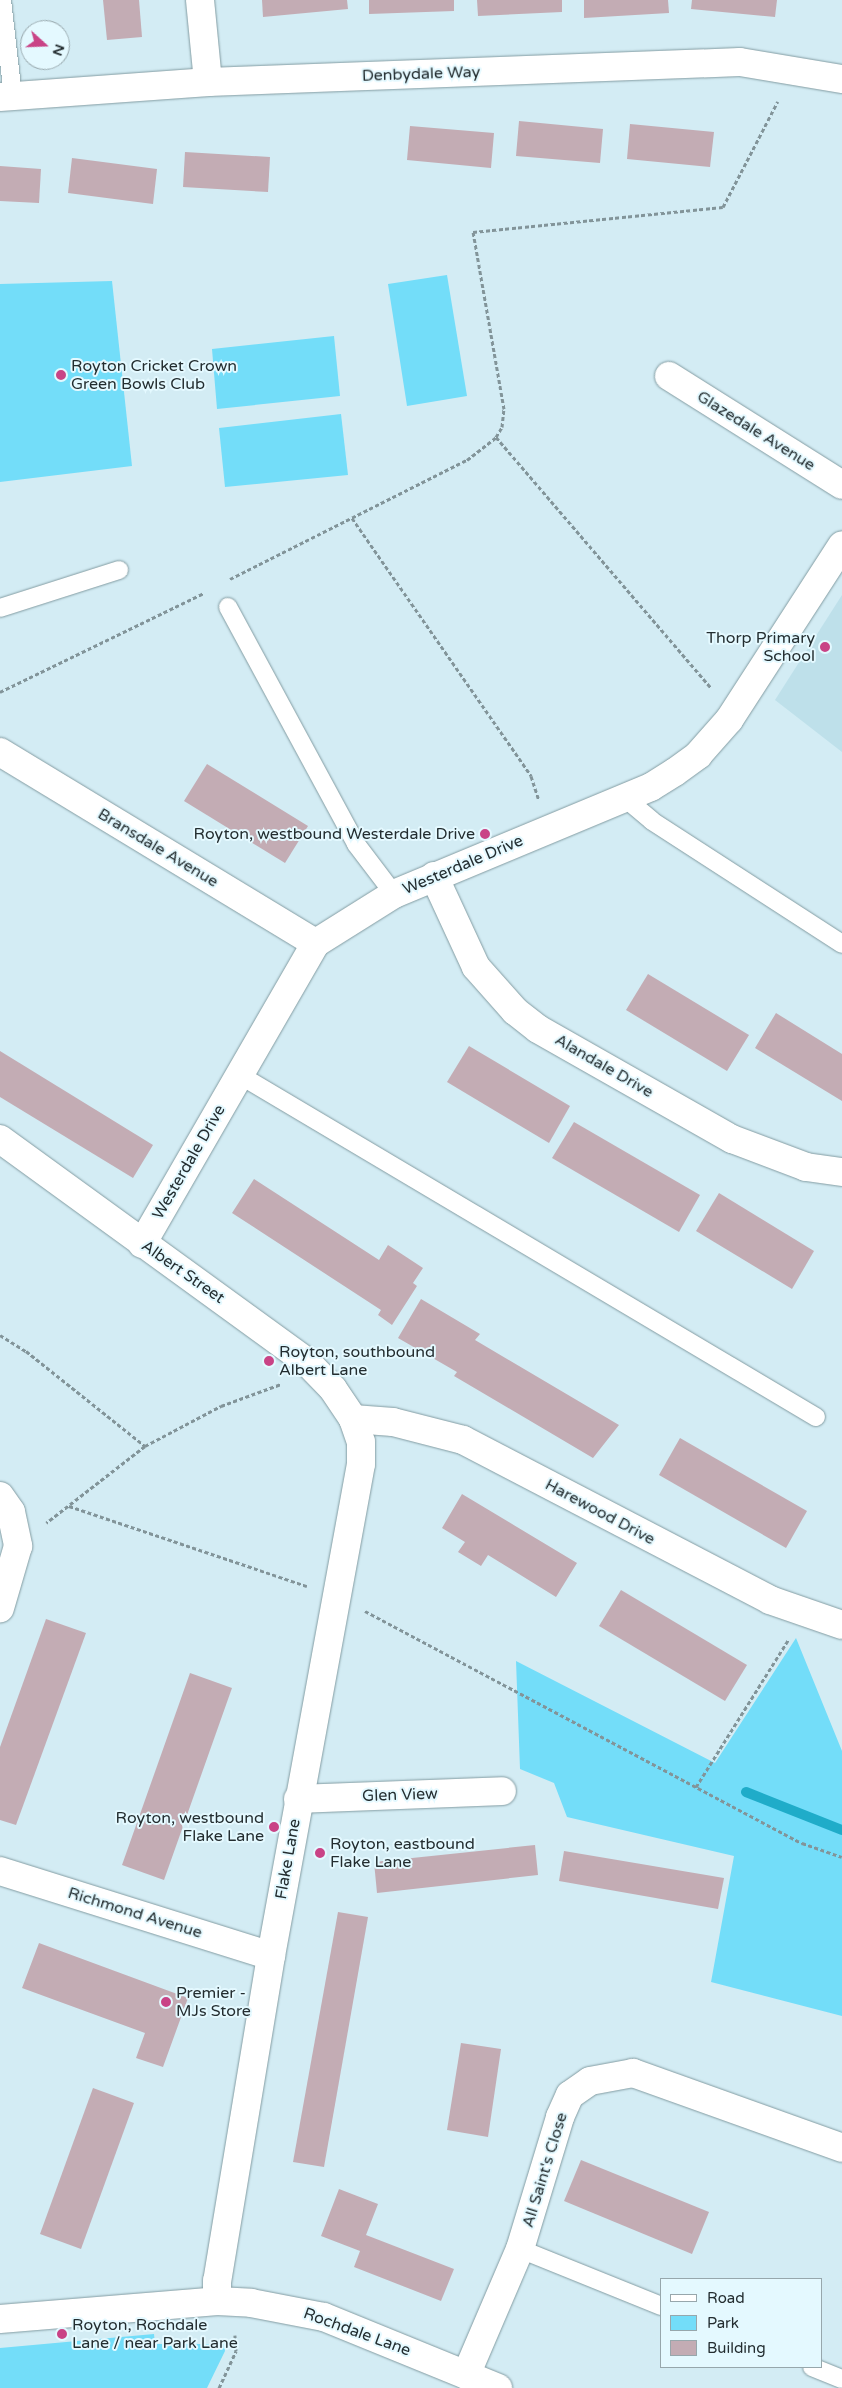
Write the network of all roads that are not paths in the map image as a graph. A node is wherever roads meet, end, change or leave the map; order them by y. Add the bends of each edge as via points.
1 (2, 0) edge
2 (200, 0) edge
3 (842, 80) edge
4 (208, 82) junction
5 (6, 97) edge
6 (669, 376) dead end
7 (842, 485) edge
8 (842, 545) edge
9 (119, 570) dead end
10 (228, 607) dead end
11 (0, 608) edge
12 (0, 752) edge
13 (626, 798) junction
14 (434, 876) junction
15 (394, 894) junction
16 (316, 943) junction
17 (842, 944) edge
18 (238, 1074) junction
19 (0, 1139) edge
20 (842, 1172) edge
21 (142, 1244) junction
22 (816, 1417) dead end
23 (352, 1419) junction
24 (0, 1496) edge
25 (0, 1608) edge
26 (842, 1625) edge
27 (502, 1791) dead end
28 (298, 1799) junction
29 (1, 1874) edge
30 (271, 1956) junction
31 (842, 2148) edge
32 (520, 2249) junction
33 (217, 2301) junction
34 (660, 2306) edge
35 (0, 2319) edge
36 (814, 2368) edge
37 (466, 2375) junction
38 (842, 2379) edge
39 (498, 2388) edge

1 - 5 lane
2 - 4 street
3 - 4 street, Denbydale Way via 740,62
4 - 5 street, Denbydale Way
6 - 7 street, Glazedale Avenue
8 - 13 street, Westerdale Drive via 734,714 698,755 651,787
9 - 11 lane
10 - 15 lane via 356,844
12 - 16 street, Bransdale Avenue
13 - 14 street, Westerdale Drive
13 - 17 lane via 652,822
14 - 15 street, Westerdale Drive
14 - 20 street, Alandale Drive via 476,967 515,1012 538,1029 732,1139 806,1167
15 - 16 street, Westerdale Drive
16 - 18 street, Westerdale Drive
18 - 21 street, Westerdale Drive
18 - 22 lane
19 - 21 street, Albert Street
21 - 23 street, Albert Street via 308,1363 333,1389
23 - 26 street, Harewood Drive via 393,1422 463,1440 802,1614
23 - 28 street, Flake Lane via 361,1442 361,1464
24 - 25 street via 16,1528 16,1563
27 - 28 street, Glen View
28 - 30 street, Flake Lane
29 - 30 street, Richmond Avenue
30 - 33 street, Flake Lane via 217,2281
31 - 32 street, All Saint's Close via 633,2073 590,2081 570,2095 560,2117
32 - 34 lane
32 - 37 street, All Saint's Close
33 - 35 street, Rochdale Lane
33 - 37 street, Rochdale Lane via 251,2302 324,2317
36 - 38 lane
37 - 39 street, Rochdale Lane

